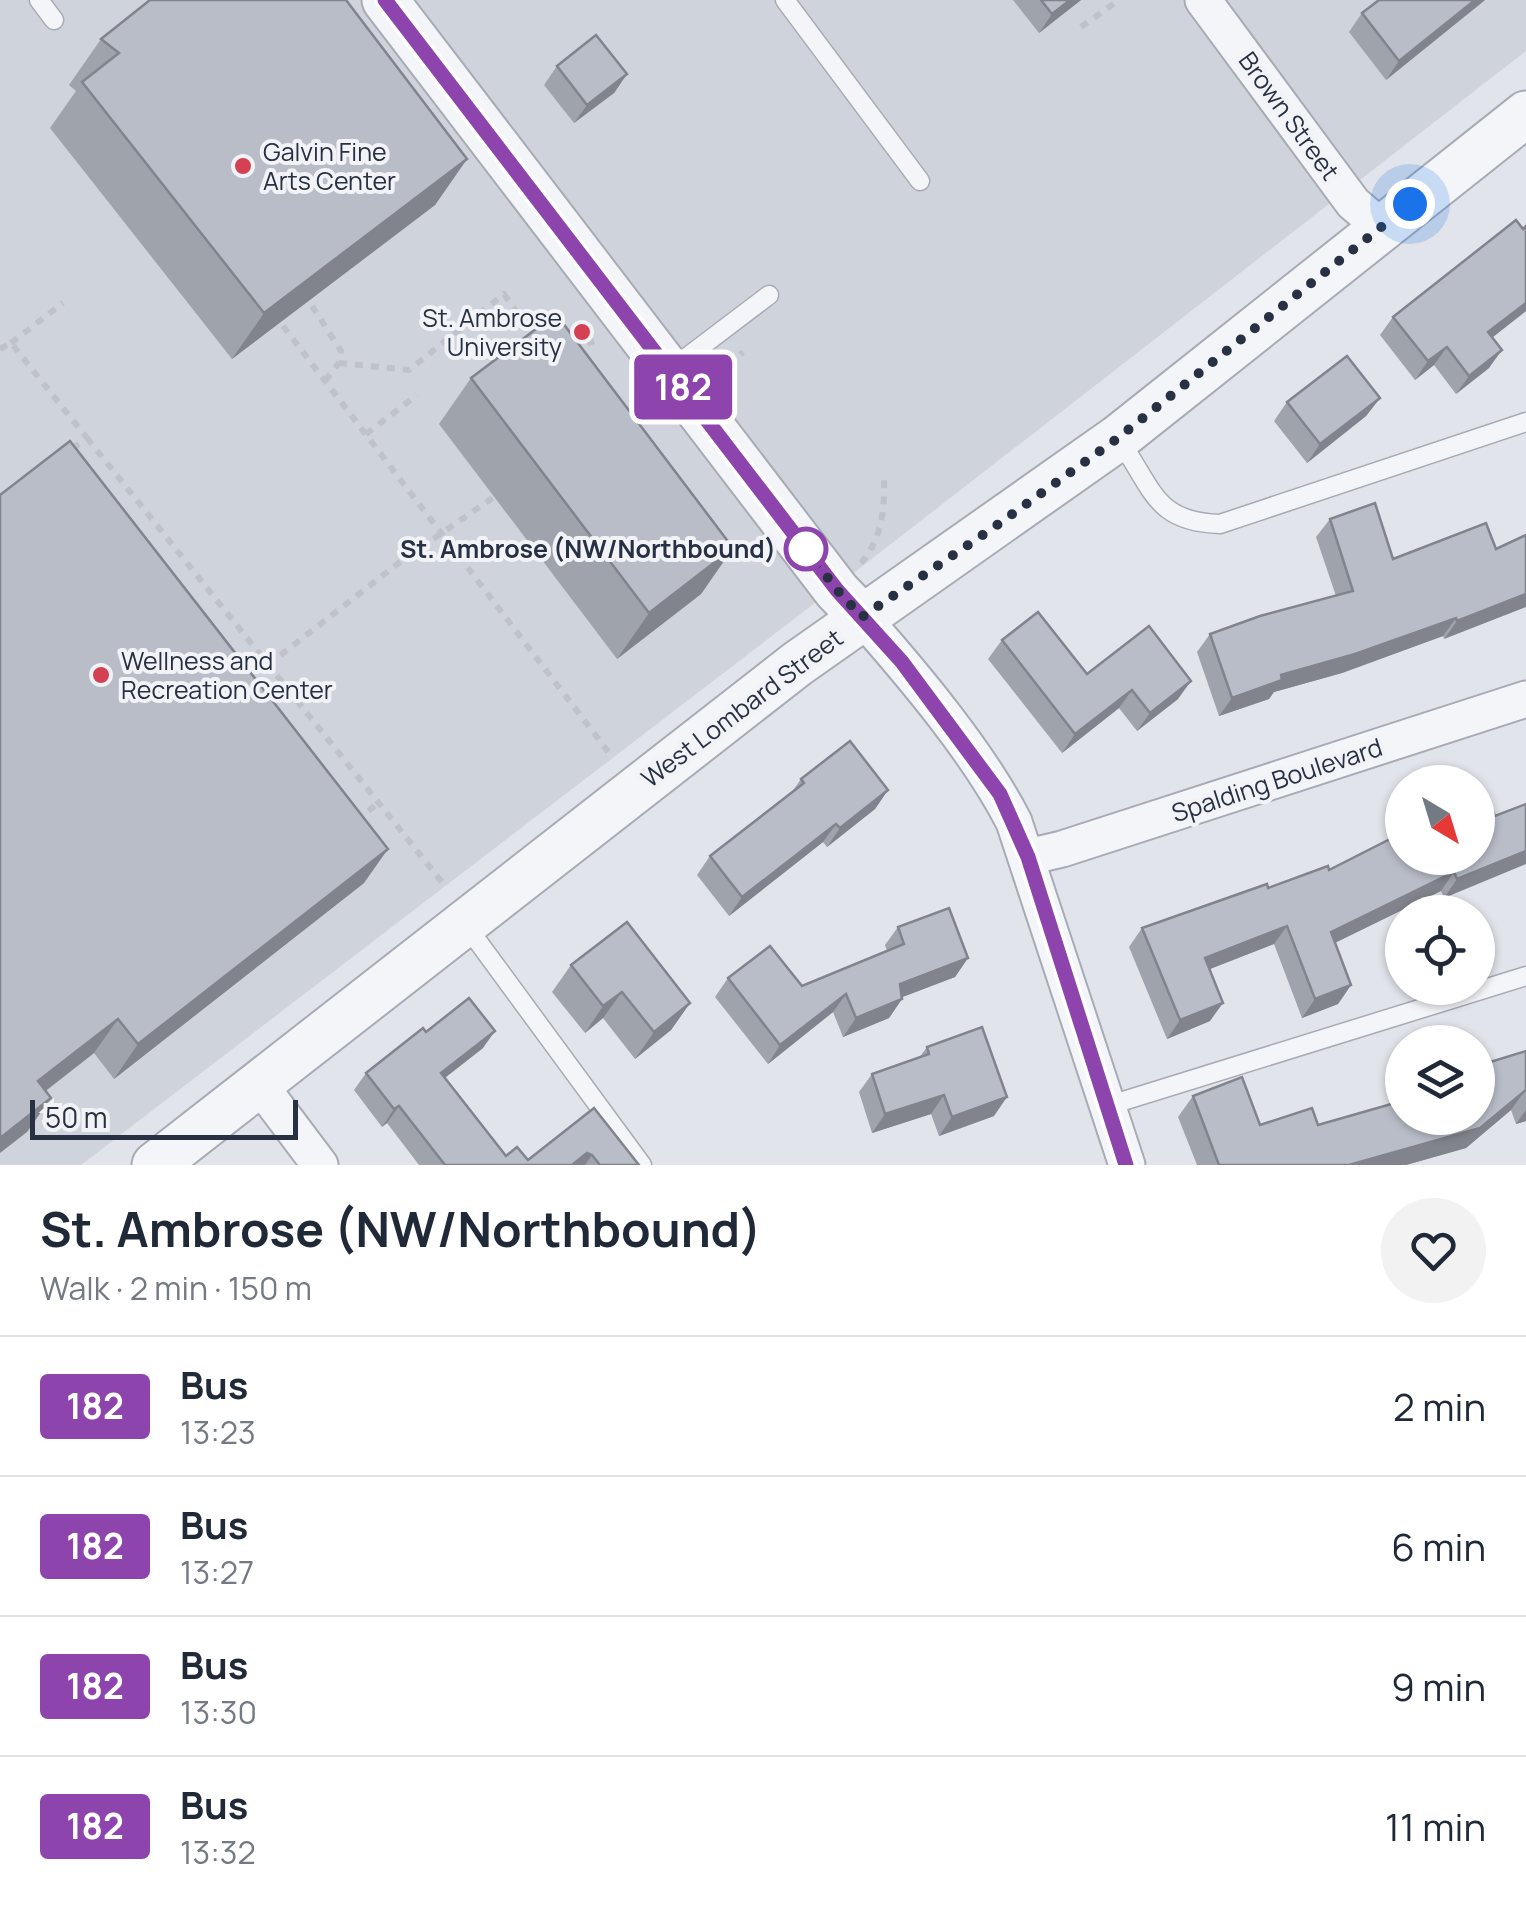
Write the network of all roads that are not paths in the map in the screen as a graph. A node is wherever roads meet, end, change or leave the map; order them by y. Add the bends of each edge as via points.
1 (38, 0) edge
2 (385, 0) edge
3 (785, 0) edge
4 (1204, 0) edge
5 (54, 20) dead end
6 (1526, 114) edge
7 (920, 181) dead end
8 (1381, 227) junction
9 (769, 295) dead end
10 (689, 376) junction
11 (1526, 422) edge
12 (1118, 438) junction
13 (862, 617) junction
14 (1526, 699) edge
15 (1028, 857) junction
16 (454, 905) junction
17 (1526, 976) edge
18 (259, 1084) junction
19 (1107, 1106) junction
20 (155, 1165) edge
21 (320, 1165) edge
22 (642, 1165) edge
23 (1126, 1165) edge

1 - 5 lane
2 - 10 street
3 - 7 lane
4 - 8 street, Brown Street via 1352,202
6 - 8 street, West Lombard Street
8 - 12 street, West Lombard Street
9 - 10 lane
10 - 13 street
11 - 12 lane via 1220,524 1168,513
12 - 13 street, West Lombard Street
13 - 15 street via 1000,794
13 - 16 street, West Lombard Street
14 - 15 street, Spalding Boulevard
15 - 19 street
16 - 18 street, West Lombard Street
16 - 22 lane
17 - 19 lane
18 - 20 street, West Lombard Street
18 - 21 street
19 - 23 street

